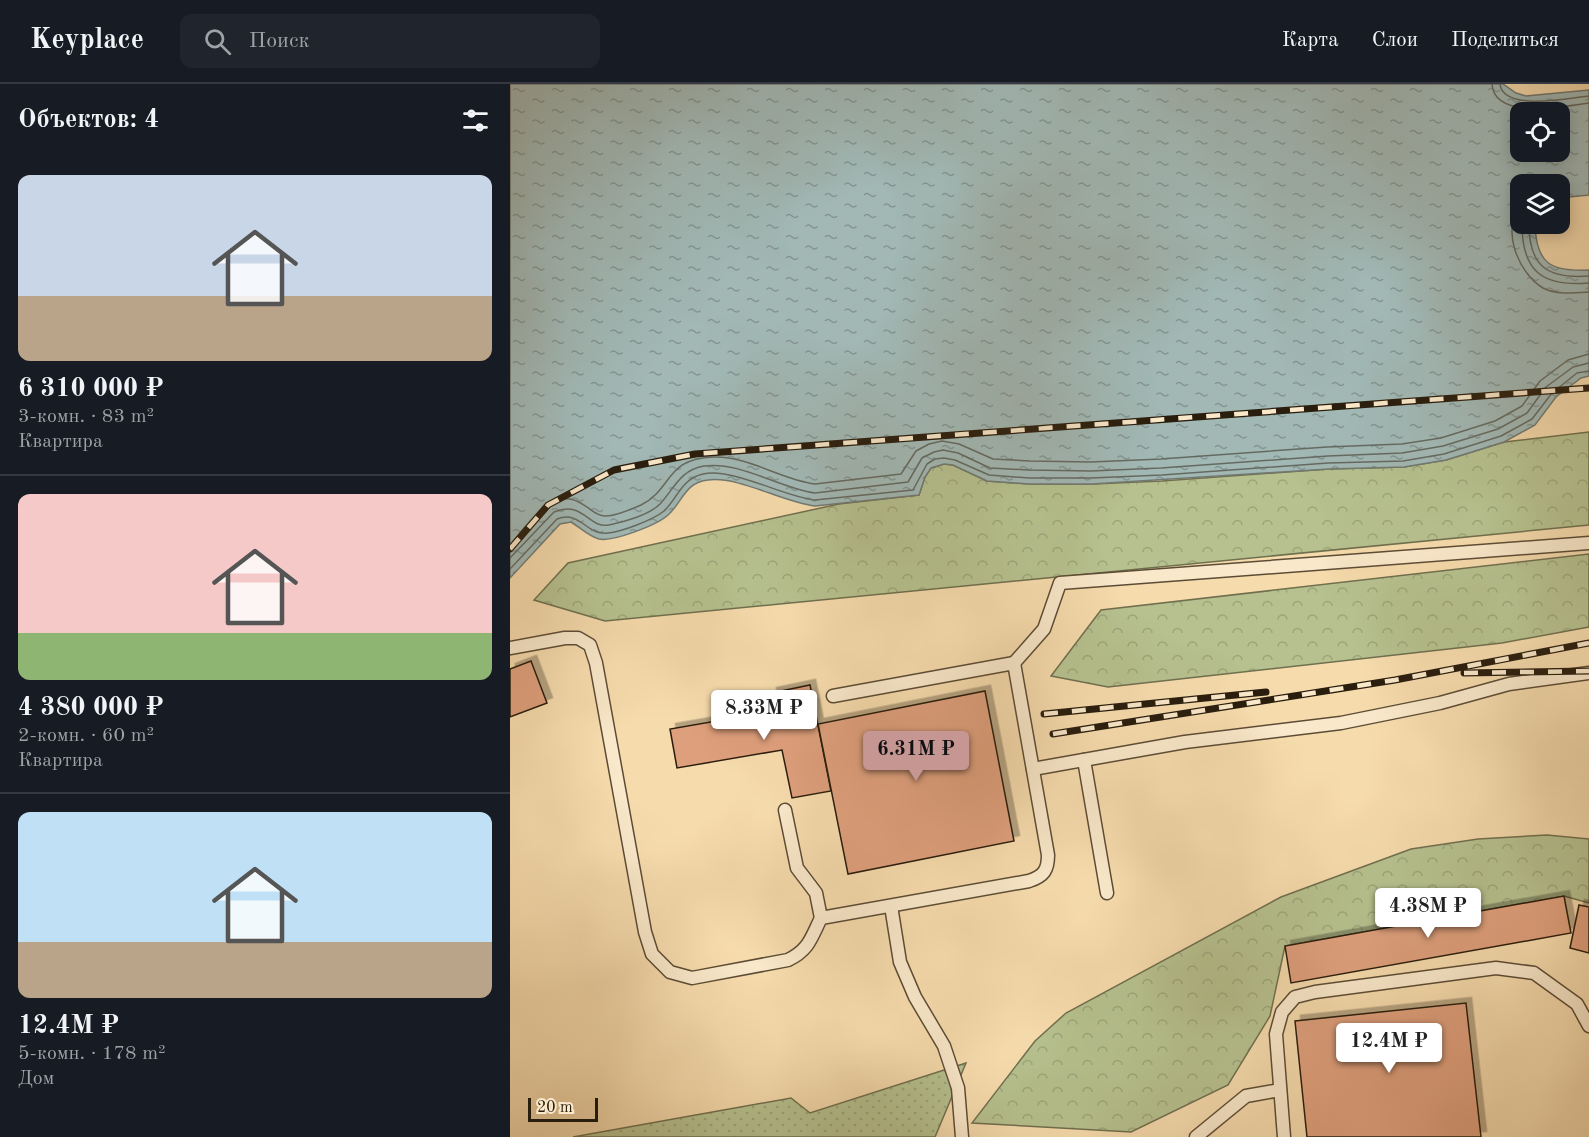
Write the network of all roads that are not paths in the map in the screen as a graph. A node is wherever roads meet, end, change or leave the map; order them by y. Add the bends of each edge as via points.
1 (1589, 543) edge
2 (510, 648) edge
3 (1014, 663) junction
4 (1589, 673) edge
5 (833, 696) dead end
6 (1084, 760) junction
7 (1033, 769) junction
8 (784, 810) dead end
9 (1107, 893) dead end
10 (891, 906) junction
11 (821, 918) junction
12 (1589, 1026) edge
13 (1280, 1090) junction
14 (962, 1137) edge
15 (1196, 1137) edge
16 (1284, 1137) edge

1 - 3 lane via 1060,584 1044,629
2 - 11 lane via 566,638 578,638 590,645 645,932 652,954 670,972 692,978 788,960 801,954
3 - 5 lane
3 - 7 lane
4 - 6 lane via 1509,684 1341,723 1185,742
6 - 7 lane
6 - 9 lane
7 - 10 lane via 1048,855 1048,867 1040,878
8 - 11 lane via 797,868 816,893
10 - 11 lane
10 - 14 lane via 900,962 944,1046 958,1088
12 - 13 lane via 1577,1004 1534,973 1496,968 1315,992 1295,997 1282,1012 1276,1034
13 - 15 lane via 1246,1096
13 - 16 lane

